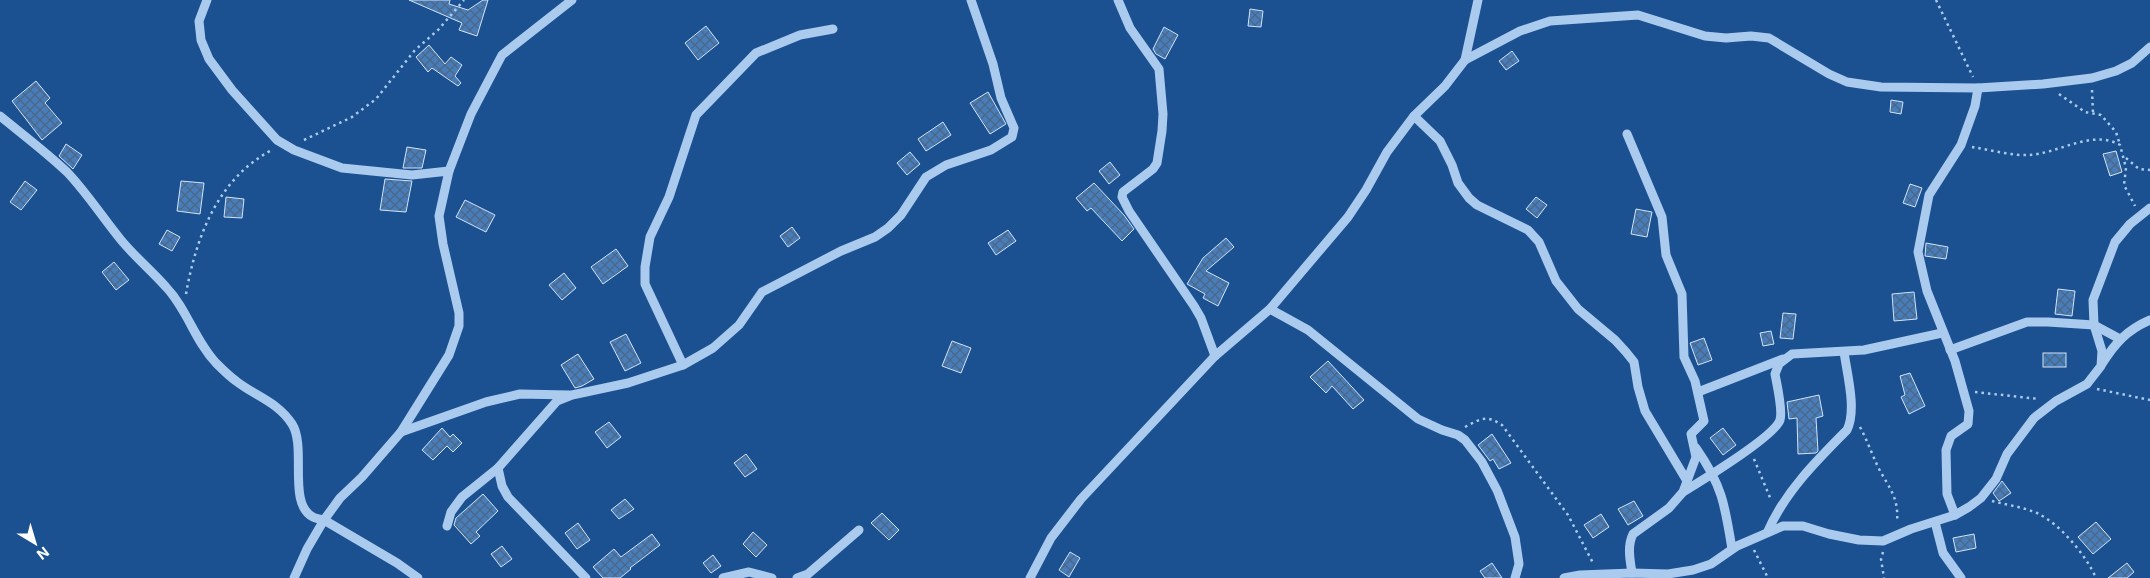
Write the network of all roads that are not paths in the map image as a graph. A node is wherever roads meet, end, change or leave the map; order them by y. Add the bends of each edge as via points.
1 (207, 0) edge
2 (572, 0) edge
3 (971, 0) edge
4 (1118, 0) edge
5 (1478, 0) edge
6 (834, 29) dead end
7 (2150, 47) edge
8 (1465, 60) junction
9 (1978, 88) junction
10 (0, 116) edge
11 (1414, 116) junction
12 (1626, 134) dead end
13 (449, 171) junction
14 (2150, 208) edge
15 (1270, 310) junction
16 (2150, 320) edge
17 (2094, 325) junction
18 (1942, 332) junction
19 (2120, 340) junction
20 (1950, 350) junction
21 (1844, 352) junction
22 (1215, 356) junction
23 (1783, 359) junction
24 (683, 365) junction
25 (2101, 366) junction
26 (1698, 392) junction
27 (572, 395) junction
28 (401, 432) junction
29 (1695, 447) junction
30 (498, 468) junction
31 (1713, 474) junction
32 (1687, 481) junction
33 (1683, 492) junction
34 (1955, 515) junction
35 (324, 520) junction
36 (1935, 522) junction
37 (448, 526) dead end
38 (859, 530) dead end
39 (1768, 531) junction
40 (1732, 549) junction
41 (1632, 573) junction
42 (294, 578) edge
43 (418, 578) edge
44 (586, 578) edge
45 (724, 578) edge
46 (772, 578) edge
47 (797, 578) edge
48 (1030, 578) edge
49 (1515, 578) edge
50 (1564, 578) edge
51 (1961, 578) edge

1 - 13 street via 200,21 201,40 208,59 277,140 342,168 412,175
2 - 13 street via 502,55 471,114
3 - 24 street via 1001,98 1014,128 1012,137 991,150 946,165 926,177 901,215 888,228 762,292 730,335
4 - 22 street via 1130,28 1159,69 1163,121 1157,163 1128,187 1122,197 1194,306
5 - 8 street
6 - 24 street via 800,35 756,54 696,115 669,197 650,237 644,276
7 - 9 street via 2132,63 2092,78
8 - 9 street via 1520,31 1550,21 1638,15 1705,36 1769,38 1847,82 1881,88
8 - 11 street via 1445,86
9 - 18 street via 1961,145 1929,195 1918,252 1926,291
10 - 35 street via 71,177 123,242 167,287 215,362 236,381 283,411 294,426 298,442 302,504 313,517
11 - 15 street via 1387,152 1348,217
11 - 32 street via 1440,141 1458,183 1469,198 1528,230 1539,242 1556,281 1578,309 1616,340 1634,362 1645,410
12 - 26 street via 1662,217 1666,255 1682,294 1684,357
13 - 28 street via 439,216 459,326 449,355
14 - 17 street via 2115,242 2093,300
15 - 22 street
15 - 49 street via 1308,330 1418,418 1465,440 1497,490 1515,537 1519,554
16 - 19 street via 2129,330
17 - 19 street
17 - 20 street via 2027,322
17 - 25 street via 2101,344
18 - 20 street
18 - 21 street via 1873,349
19 - 25 street
20 - 34 street via 1970,420 1951,436 1946,450 1947,494
21 - 23 street via 1805,352
21 - 39 street via 1852,410 1850,423 1776,512
22 - 48 street via 1081,499 1052,538
23 - 26 street
23 - 31 street via 1775,374 1780,421 1750,448
24 - 27 street via 628,383
25 - 34 street via 2087,384 2034,418 2007,454 1996,480 1981,498
26 - 29 street via 1704,421 1691,434
27 - 28 street via 520,394 486,402
27 - 30 street via 551,406
28 - 35 street
29 - 31 street
29 - 32 street via 1696,457
30 - 37 street via 462,496 451,512
30 - 44 street via 508,497
31 - 33 street
31 - 40 street via 1724,502
32 - 33 street
33 - 41 street via 1669,508 1633,534 1630,544
34 - 36 street
35 - 42 street via 306,549
35 - 43 street via 397,562
36 - 39 street via 1896,537 1874,541 1794,525
36 - 51 street via 1943,553
38 - 47 street via 808,574
39 - 40 street
40 - 41 street via 1711,564 1693,570 1668,574
41 - 50 street
45 - 46 street via 749,572

